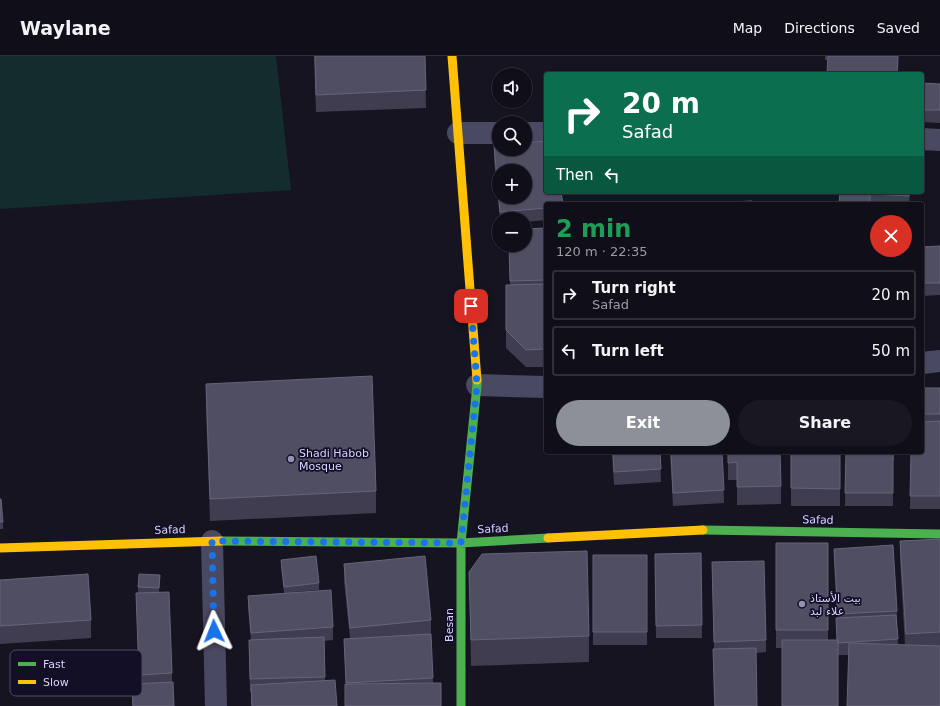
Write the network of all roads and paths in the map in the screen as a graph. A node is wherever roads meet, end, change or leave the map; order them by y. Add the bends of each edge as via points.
1 (452, 56) edge
2 (458, 133) junction
3 (492, 133) edge
4 (532, 133) edge
5 (544, 133) edge
6 (924, 139) edge
7 (940, 140) edge
8 (940, 361) edge
9 (924, 363) edge
10 (477, 385) junction
11 (544, 387) edge
12 (940, 534) edge
13 (212, 541) junction
14 (461, 543) junction
15 (0, 548) edge
16 (216, 706) edge
17 (461, 706) edge

1 - 2 street, Besan
2 - 3 street
2 - 10 street, Besan
4 - 5 street
6 - 7 street
8 - 9 street
10 - 11 street
10 - 14 street, Besan
12 - 14 street, Safad via 710,530
13 - 14 street, Safad
13 - 15 street, Safad
13 - 16 street
14 - 17 street, Besan

